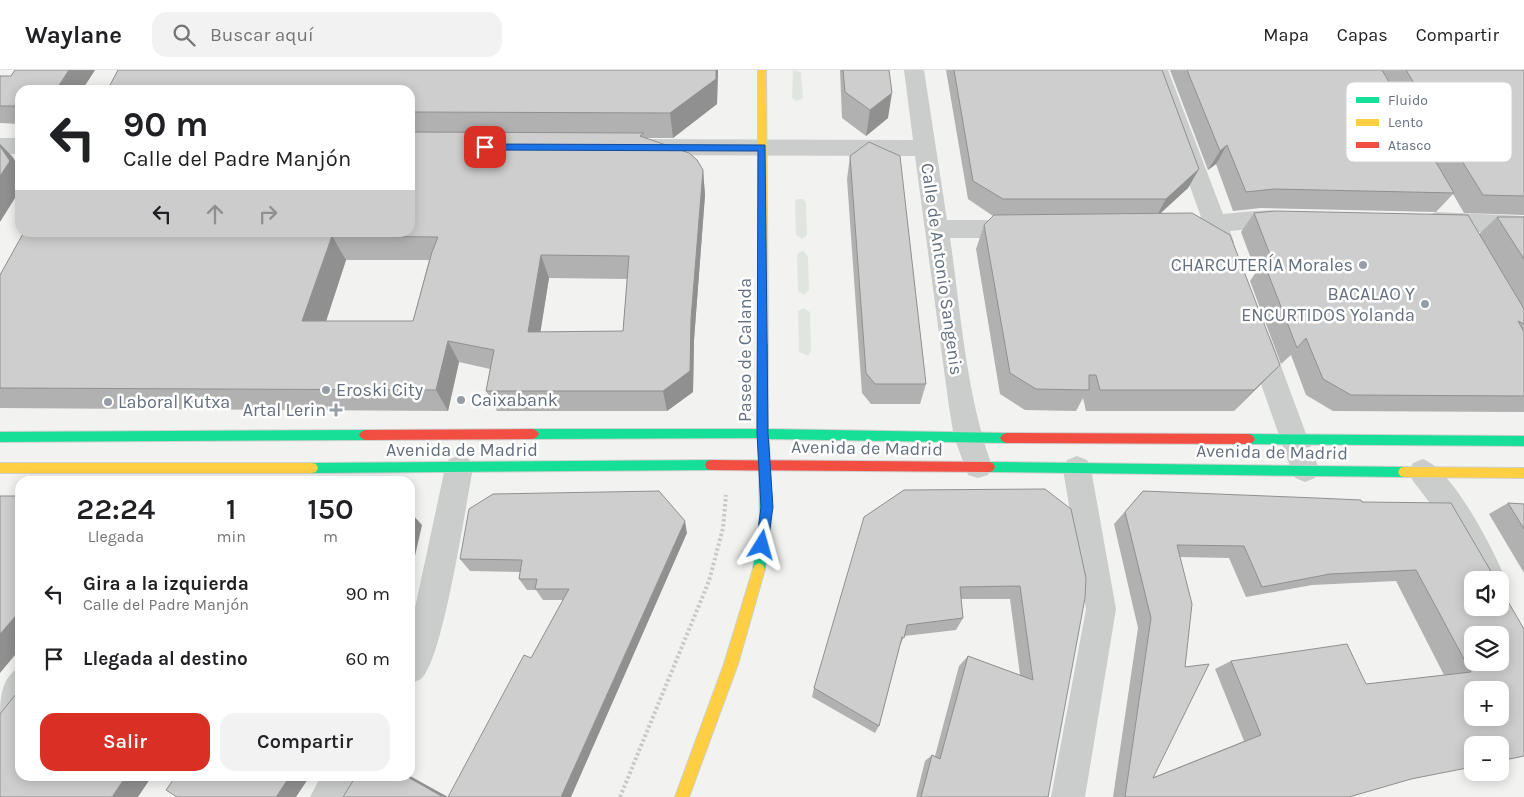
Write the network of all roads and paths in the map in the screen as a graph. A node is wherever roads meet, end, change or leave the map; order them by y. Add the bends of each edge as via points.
1 (762, 70) edge
2 (914, 70) edge
3 (1158, 70) edge
4 (0, 146) edge
5 (15, 146) edge
6 (614, 147) edge
7 (762, 148) junction
8 (924, 148) junction
9 (1310, 220) edge
10 (1418, 221) edge
11 (1216, 225) junction
12 (1524, 225) edge
13 (1157, 228) edge
14 (935, 229) junction
15 (1041, 229) edge
16 (1229, 262) edge
17 (1250, 317) edge
18 (763, 433) junction
19 (0, 437) edge
20 (968, 437) junction
21 (1294, 439) junction
22 (1524, 441) edge
23 (727, 464) junction
24 (764, 464) junction
25 (978, 466) junction
26 (0, 468) edge
27 (459, 468) junction
28 (1077, 469) junction
29 (1305, 469) junction
30 (1423, 472) junction
31 (1524, 473) edge
32 (188, 474) edge
33 (1487, 571) edge
34 (415, 658) edge
35 (15, 689) edge
36 (0, 708) edge
37 (338, 781) edge
38 (328, 797) edge
39 (620, 797) edge
40 (682, 797) edge
41 (1068, 797) edge

1 - 7 main road, Paseo de Calanda
2 - 8 street, Calle de Antonio Sangenis
3 - 11 street
4 - 5 street
6 - 7 street
7 - 8 street
7 - 18 main road, Paseo de Calanda
8 - 14 street, Calle de Antonio Sangenis
9 - 11 street via 1261,219
10 - 12 street
11 - 13 street
11 - 16 street
14 - 15 street
14 - 20 street, Calle de Antonio Sangenis
17 - 21 street
18 - 19 main road, Avenida de Madrid
18 - 20 main road, Avenida de Madrid
18 - 24 main road, Paseo de Calanda
20 - 21 main road, Avenida de Madrid
20 - 25 street, Calle de Antonio Sangenis
21 - 22 main road, Avenida de Madrid
21 - 29 street
23 - 24 main road, Avenida de Madrid
23 - 27 main road, Avenida de Madrid
23 - 39 path via 724,528 710,581
24 - 25 main road, Avenida de Madrid
24 - 40 main road, Paseo de Calanda via 767,507 756,579
25 - 28 main road, Avenida de Madrid
26 - 32 main road, Avenida de Madrid
27 - 32 main road, Avenida de Madrid
27 - 34 street via 429,620
28 - 29 main road, Avenida de Madrid
28 - 41 street via 1101,610
29 - 30 main road, Avenida de Madrid
30 - 31 main road, Avenida de Madrid
30 - 33 street via 1439,487
35 - 36 street
37 - 38 street

